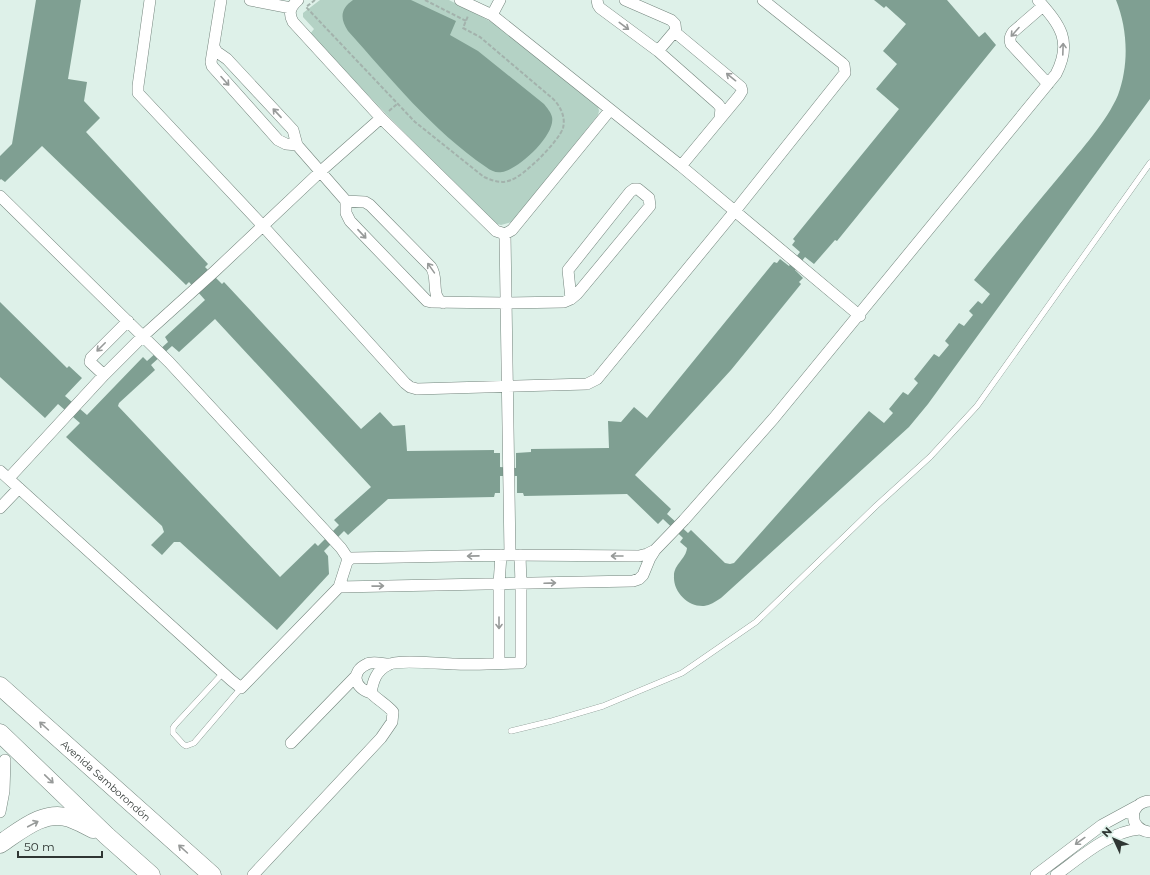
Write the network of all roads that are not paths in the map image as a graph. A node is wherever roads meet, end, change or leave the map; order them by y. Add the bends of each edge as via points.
1 (150, 0) edge
2 (221, 0) edge
3 (250, 0) edge
4 (460, 0) edge
5 (500, 0) edge
6 (597, 0) edge
7 (625, 0) edge
8 (763, 0) edge
9 (1041, 3) edge
10 (294, 4) edge
11 (492, 16) junction
12 (675, 31) junction
13 (214, 47) junction
14 (658, 51) junction
15 (1048, 84) junction
16 (610, 110) junction
17 (381, 118) junction
18 (720, 118) junction
19 (297, 145) junction
20 (1150, 163) edge
21 (681, 166) junction
22 (321, 171) junction
23 (0, 196) edge
24 (346, 200) junction
25 (735, 211) junction
26 (263, 226) junction
27 (505, 234) junction
28 (571, 299) junction
29 (442, 303) junction
30 (506, 303) junction
31 (860, 316) junction
32 (128, 320) junction
33 (143, 336) junction
34 (104, 375) junction
35 (507, 386) junction
36 (0, 470) edge
37 (9, 478) junction
38 (19, 488) junction
39 (0, 508) edge
40 (655, 550) junction
41 (510, 555) junction
42 (349, 560) junction
43 (499, 584) junction
44 (521, 584) junction
45 (339, 587) junction
46 (389, 664) junction
47 (499, 664) junction
48 (223, 673) junction
49 (356, 676) junction
50 (0, 686) edge
51 (241, 688) junction
52 (371, 693) junction
53 (511, 731) dead end
54 (6, 738) edge
55 (291, 743) dead end
56 (3, 762) edge
57 (1146, 801) edge
58 (0, 812) edge
59 (1146, 831) edge
60 (107, 836) junction
61 (0, 844) edge
62 (150, 875) edge
63 (212, 875) edge
64 (253, 875) edge
65 (1036, 875) edge
66 (1056, 875) edge

1 - 26 street via 138,93
2 - 13 street
3 - 10 street
4 - 11 street
5 - 11 street
6 -> 14 street via 600,8
7 - 12 street via 671,20 675,24
8 - 25 street via 842,63 845,73
15 -> 9 street via 1060,66 1064,44 1059,25
9 -> 15 street via 1013,32 1010,41
10 - 17 street via 290,13 293,22
11 - 16 street
12 - 14 street
18 -> 12 street via 740,96 741,87
19 -> 13 street via 293,130
13 -> 19 street via 211,62 214,70 278,140
14 - 18 street via 718,104 721,108
15 - 31 street
16 - 21 street
16 - 27 street via 512,230
17 - 22 street
17 - 27 street via 496,231
18 - 21 street
19 - 22 street
20 - 53 lane via 978,406 930,457 756,622 682,673 603,706
21 - 25 street
22 - 24 street
22 - 26 street
23 - 32 street
24 -> 29 street via 347,218 360,232 422,298
29 -> 24 street via 436,295 436,276 431,267 370,205
25 - 31 street
25 - 35 street via 597,379 586,384
26 - 33 street
26 - 35 street via 410,387 417,389
27 - 30 street
28 - 28 street via 650,206 649,198 638,189 630,192 568,270
28 - 30 street via 564,302
29 - 30 street
30 - 35 street
31 - 40 street via 774,418
32 - 33 street
32 -> 34 street via 91,358 90,362
33 - 34 street
33 - 42 street
34 - 37 street
35 - 41 street
36 - 37 street
37 - 38 street
38 - 39 street
38 - 48 street
40 -> 41 street via 639,556
44 -> 40 street via 633,581 643,575
41 -> 42 street
41 - 43 street
41 - 44 street
42 - 45 street
43 - 44 street
45 -> 43 street
43 -> 47 street
44 - 47 street via 521,663
45 - 51 street
46 - 47 street
46 - 49 street via 368,663 360,668
46 - 52 street via 379,670
48 - 51 street
48 - 51 lane via 175,724 173,733 182,744 186,746 194,743
49 - 52 street via 357,685
49 - 55 street
63 -> 50 highway, Avenida Samborondón
52 - 64 street via 393,712 392,722 381,738
54 - 56 street
54 -> 60 highway
56 - 58 street via 4,791
57 - 59 street via 1133,816 1136,825
57 -> 65 street via 1102,825
59 - 66 street via 1124,832 1113,836
61 -> 60 highway via 35,822 52,816 70,818
60 - 62 highway

